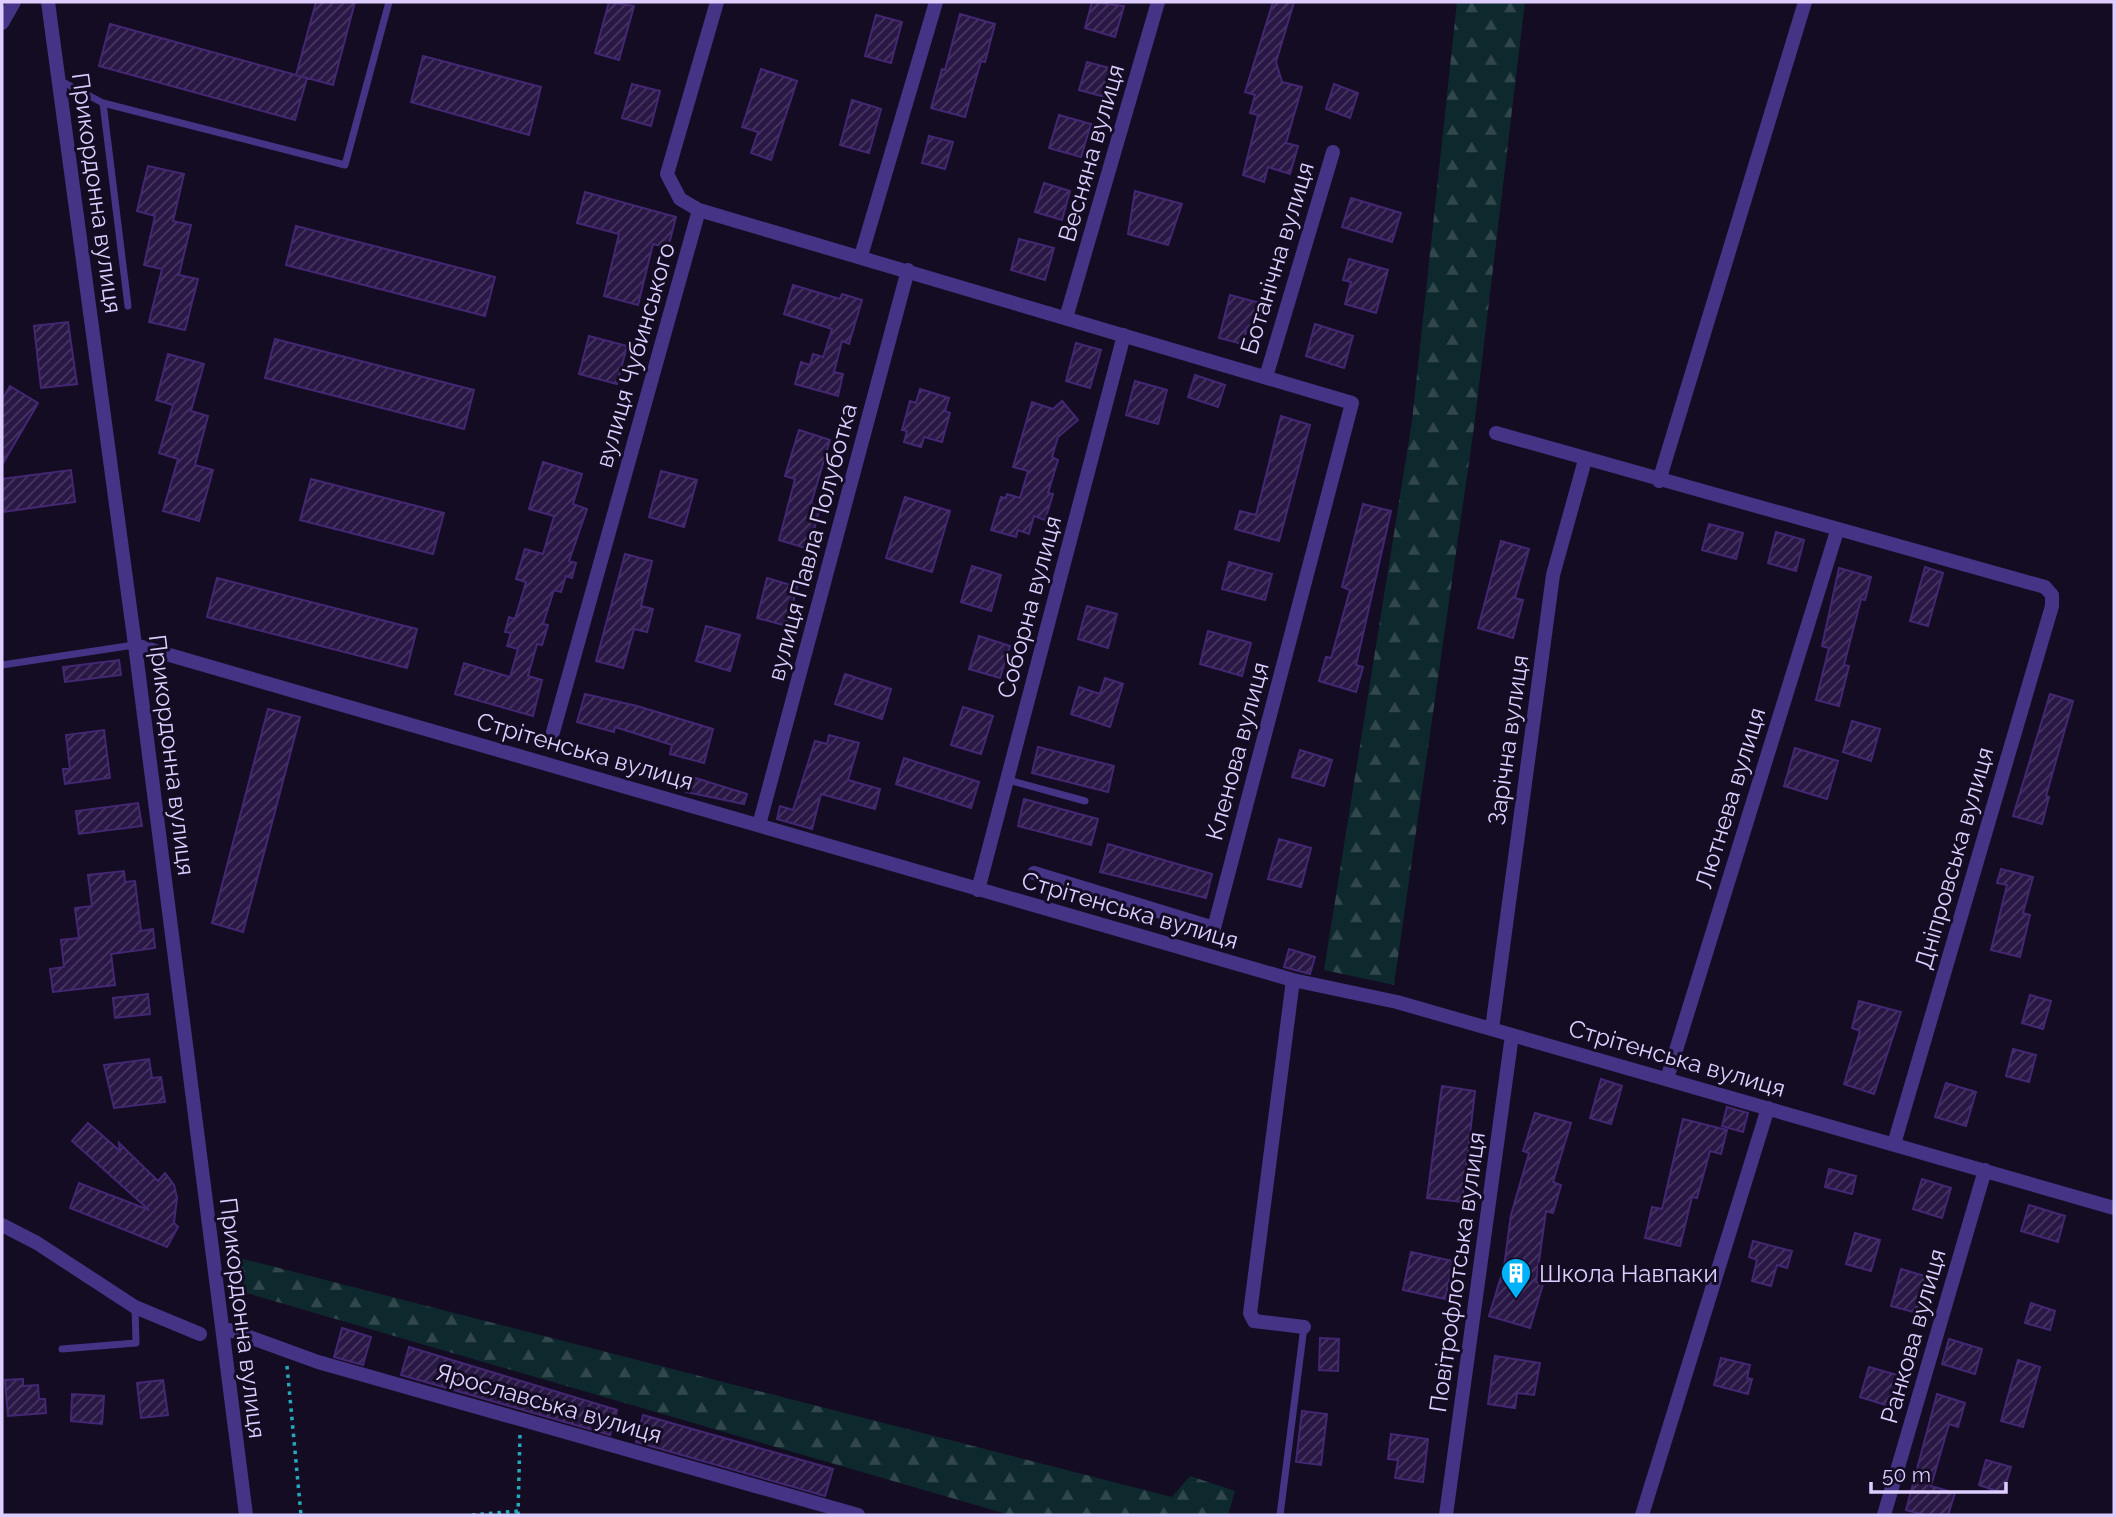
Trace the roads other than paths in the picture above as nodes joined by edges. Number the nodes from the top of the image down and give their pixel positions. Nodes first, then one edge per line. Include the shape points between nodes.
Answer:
1 (14, 2) edge
2 (48, 2) edge
3 (389, 2) edge
4 (717, 2) edge
5 (936, 2) edge
6 (1158, 2) edge
7 (1805, 2) edge
8 (2, 23) edge
9 (59, 80) junction
10 (103, 103) junction
11 (1332, 152) dead end
12 (699, 210) junction
13 (861, 256) junction
14 (908, 270) junction
15 (128, 306) dead end
16 (1066, 318) junction
17 (1124, 335) junction
18 (1266, 377) junction
19 (1496, 433) dead end
20 (1586, 460) junction
21 (1659, 481) junction
22 (1837, 531) junction
23 (135, 645) junction
24 (2, 665) edge
25 (553, 732) dead end
26 (1008, 780) junction
27 (1085, 801) dead end
28 (759, 825) junction
29 (1034, 873) dead end
30 (978, 890) junction
31 (1293, 980) junction
32 (1492, 1029) junction
33 (1512, 1035) junction
34 (1667, 1079) junction
35 (1768, 1108) junction
36 (1894, 1144) junction
37 (1985, 1170) junction
38 (2114, 1208) edge
39 (2, 1225) edge
40 (135, 1307) junction
41 (1304, 1327) joint
42 (230, 1330) dead end
43 (200, 1334) dead end
44 (62, 1349) dead end
45 (246, 1515) edge
46 (858, 1515) edge
47 (1280, 1515) edge
48 (1446, 1515) edge
49 (1642, 1515) edge
50 (1884, 1515) edge

1 - 8 street
2 - 9 street, Прикордонна вулиця
3 - 10 lane via 345,164
4 - 12 street via 667,174 680,200
5 - 13 street
6 - 16 street, Весняна вулиця
7 - 21 street
9 - 10 lane
9 - 23 street, Прикордонна вулиця
10 - 15 lane
11 - 18 street, Ботанічна вулиця
12 - 13 street
12 - 25 street, вулиця Чубинського
13 - 14 street
14 - 16 street
14 - 28 street, вулиця Павла Полуботка
16 - 17 street
17 - 18 street
17 - 26 street, Соборна вулиця
18 - 29 street, Кленова вулиця via 1352,403 1214,928
19 - 20 street
20 - 21 street
20 - 32 street, Зарічна вулиця via 1552,575
21 - 22 street
22 - 34 street, Лютнева вулиця
22 - 36 street, Дніпровська вулиця via 2045,587 2052,595
23 - 24 lane
23 - 28 street, Стрітенська вулиця
23 - 45 street, Прикордонна вулиця
26 - 27 lane
26 - 30 street, Соборна вулиця
28 - 30 street, Стрітенська вулиця
30 - 31 street, Стрітенська вулиця
31 - 32 street, Стрітенська вулиця via 1397,1002
31 - 41 street via 1250,1313 1254,1321
32 - 33 street, Стрітенська вулиця
33 - 34 street, Стрітенська вулиця
33 - 48 street, Повітрофлотська вулиця
34 - 35 street, Стрітенська вулиця
35 - 36 street, Стрітенська вулиця
35 - 49 street
36 - 37 street, Стрітенська вулиця
37 - 38 street, Стрітенська вулиця
37 - 50 street, Ранкова вулиця
39 - 40 street
40 - 43 street
40 - 44 lane via 136,1343
41 - 47 lane
42 - 46 street, Ярославська вулиця via 318,1362

